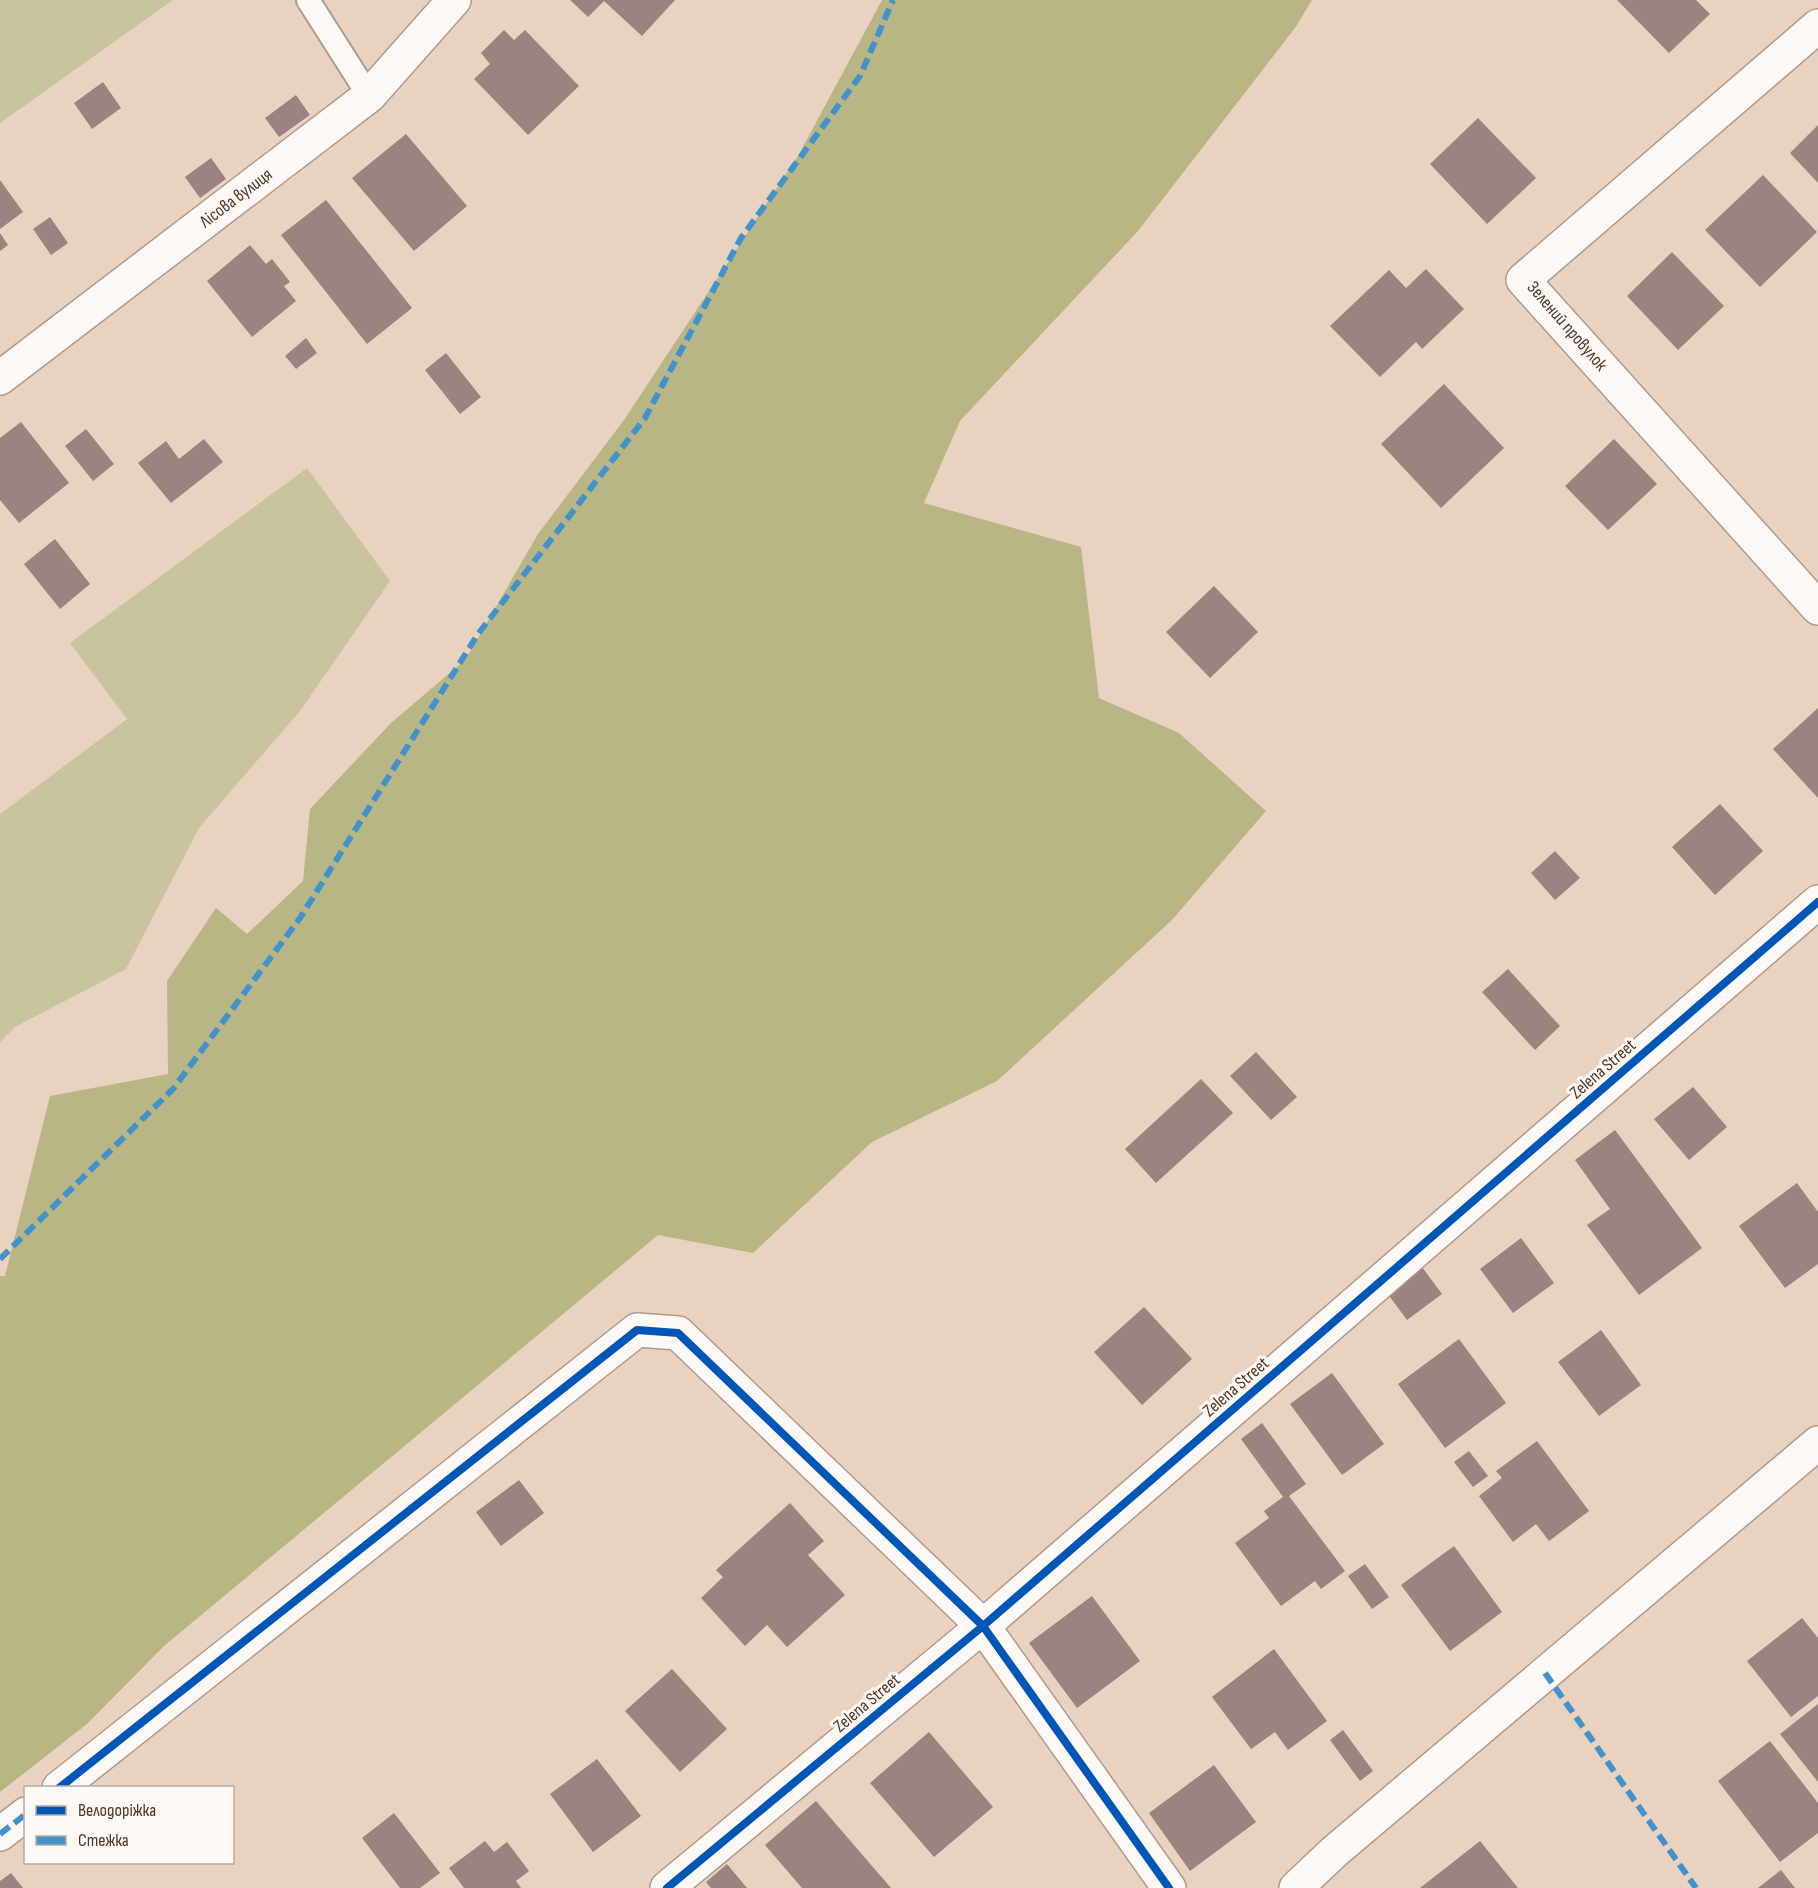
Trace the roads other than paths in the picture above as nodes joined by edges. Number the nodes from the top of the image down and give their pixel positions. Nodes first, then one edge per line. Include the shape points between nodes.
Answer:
1 (308, 0) edge
2 (454, 0) edge
3 (1818, 26) edge
4 (369, 96) junction
5 (0, 378) edge
6 (1818, 608) edge
7 (1818, 902) edge
8 (1818, 1443) edge
9 (983, 1626) junction
10 (62, 1786) edge
11 (24, 1816) edge
12 (0, 1834) edge
13 (668, 1888) edge
14 (1169, 1888) edge
15 (1296, 1888) edge

1 - 4 lane
2 - 4 street, Лісова вулиця
3 - 6 street, Зелений провулок via 1523,280
4 - 5 street, Лісова вулиця
7 - 9 street, Zelena Street
8 - 15 street
9 - 10 street via 678,1333 637,1330
9 - 13 street, Zelena Street
9 - 14 street
11 - 12 street

